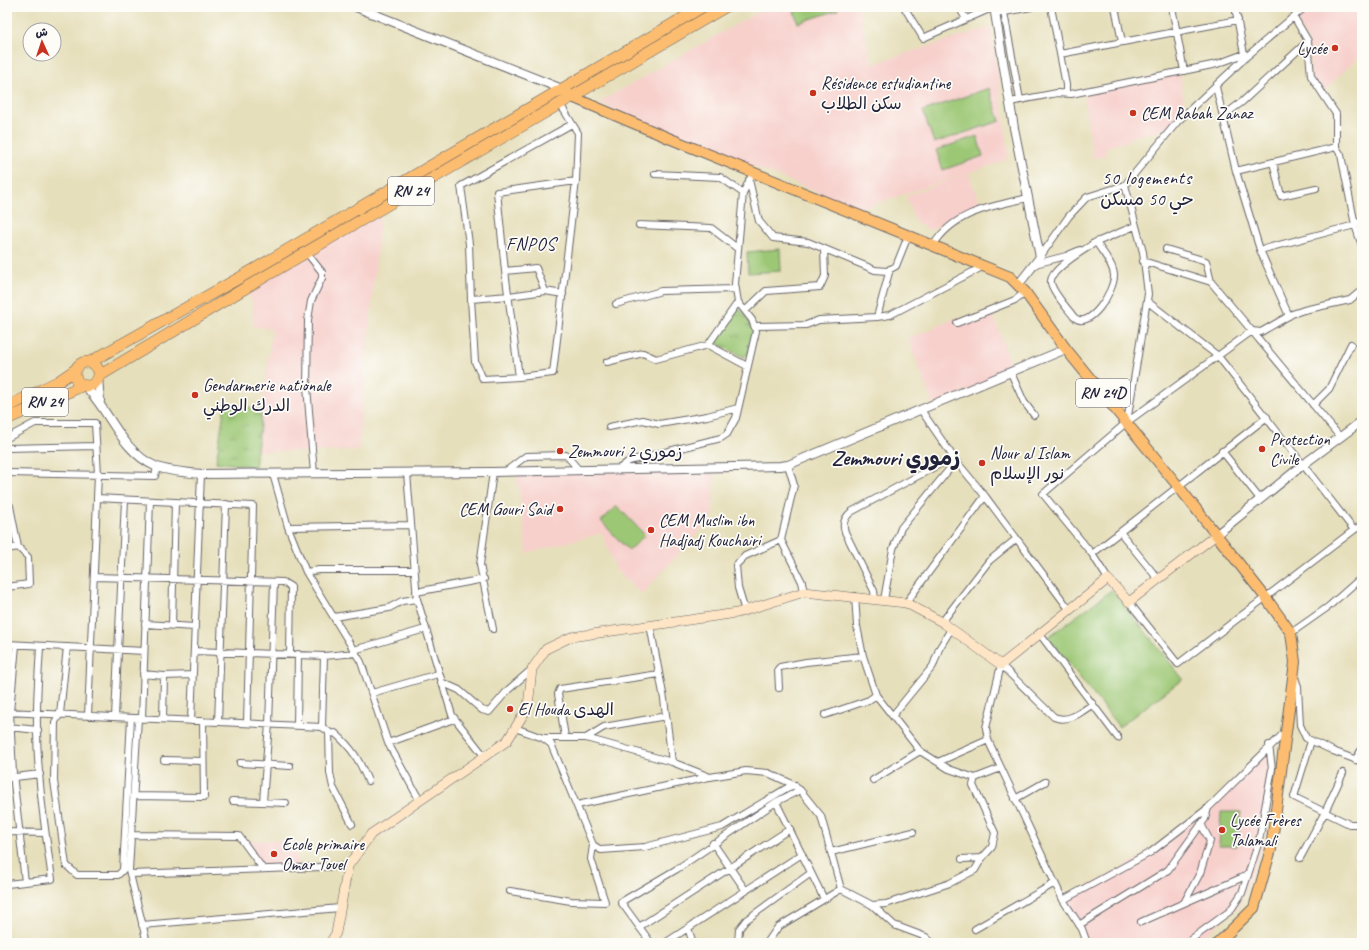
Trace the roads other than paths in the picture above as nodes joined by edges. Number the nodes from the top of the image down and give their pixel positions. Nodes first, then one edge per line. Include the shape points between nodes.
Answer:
1 (356, 7) edge
2 (702, 7) edge
3 (725, 7) edge
4 (904, 7) edge
5 (937, 7) edge
6 (941, 7) edge
7 (959, 7) edge
8 (1031, 7) edge
9 (1051, 7) edge
10 (1115, 7) edge
11 (1172, 7) edge
12 (1235, 7) edge
13 (1305, 7) edge
14 (994, 10) edge
15 (1004, 10) edge
16 (1294, 16) junction
17 (966, 19) junction
18 (1238, 20) junction
19 (1177, 31) junction
20 (1122, 42) junction
21 (1308, 42) junction
22 (1060, 54) junction
23 (1245, 56) junction
24 (1184, 71) junction
25 (1216, 87) junction
26 (562, 89) junction
27 (1066, 93) junction
28 (572, 97) junction
29 (1020, 100) junction
30 (1010, 102) junction
31 (560, 104) junction
32 (1223, 116) junction
33 (572, 124) junction
34 (1336, 147) junction
35 (1273, 162) junction
36 (1236, 171) junction
37 (655, 174) dead end
38 (751, 176) junction
39 (576, 181) junction
40 (1125, 185) junction
41 (1316, 188) dead end
42 (743, 193) junction
43 (1028, 198) junction
44 (1362, 220) edge
45 (639, 225) dead end
46 (1135, 226) junction
47 (1355, 226) junction
48 (908, 236) junction
49 (1096, 242) junction
50 (933, 246) junction
51 (1362, 246) edge
52 (737, 248) junction
53 (824, 249) junction
54 (1166, 249) dead end
55 (1260, 250) junction
56 (306, 252) junction
57 (1038, 260) junction
58 (1143, 261) junction
59 (984, 266) junction
60 (890, 269) junction
61 (505, 271) junction
62 (1211, 282) junction
63 (736, 289) junction
64 (1021, 289) junction
65 (1362, 290) edge
66 (545, 291) junction
67 (562, 294) junction
68 (509, 296) junction
69 (471, 299) junction
70 (738, 302) junction
71 (1148, 302) junction
72 (616, 304) dead end
73 (744, 311) junction
74 (1289, 316) junction
75 (877, 317) junction
76 (957, 323) dead end
77 (755, 326) junction
78 (1252, 331) junction
79 (1351, 344) dead end
80 (708, 345) junction
81 (1066, 349) junction
82 (1218, 356) junction
83 (90, 362) junction
84 (607, 362) dead end
85 (747, 366) junction
86 (75, 370) junction
87 (1011, 373) junction
88 (99, 377) junction
89 (519, 378) junction
90 (84, 386) junction
91 (100, 403) junction
92 (1313, 405) junction
93 (7, 407) edge
94 (738, 408) junction
95 (921, 410) junction
96 (1034, 415) dead end
97 (1267, 416) junction
98 (7, 419) edge
99 (1362, 421) edge
100 (1126, 422) junction
101 (609, 427) dead end
102 (1340, 437) junction
103 (7, 438) edge
104 (96, 446) junction
105 (7, 448) edge
106 (1222, 451) junction
107 (954, 459) junction
108 (1304, 464) junction
109 (788, 465) junction
110 (157, 467) junction
111 (620, 468) junction
112 (579, 470) junction
113 (493, 472) junction
114 (505, 472) junction
115 (7, 473) edge
116 (407, 473) junction
117 (98, 474) junction
118 (201, 474) junction
119 (273, 474) junction
120 (314, 474) junction
121 (1178, 486) junction
122 (985, 496) junction
123 (98, 498) junction
124 (1260, 499) junction
125 (125, 500) junction
126 (150, 501) junction
127 (175, 502) junction
128 (200, 503) junction
129 (226, 504) junction
130 (7, 506) edge
131 (411, 524) junction
132 (1362, 525) edge
133 (288, 527) junction
134 (1354, 530) junction
135 (1120, 532) junction
136 (1216, 534) junction
137 (1016, 539) junction
138 (781, 540) junction
139 (18, 547) junction
140 (7, 548) edge
141 (1092, 554) junction
142 (414, 570) junction
143 (306, 572) junction
144 (94, 577) junction
145 (1362, 577) edge
146 (121, 578) junction
147 (146, 578) junction
148 (173, 579) junction
149 (484, 579) junction
150 (1108, 579) junction
151 (1158, 579) junction
152 (197, 580) junction
153 (223, 580) junction
154 (250, 581) junction
155 (274, 582) junction
156 (7, 587) edge
157 (416, 592) junction
158 (804, 592) junction
159 (855, 596) junction
160 (875, 598) junction
161 (1266, 598) junction
162 (417, 599) junction
163 (884, 600) junction
164 (1129, 602) junction
165 (906, 603) junction
166 (1069, 609) junction
167 (745, 611) junction
168 (334, 618) junction
169 (942, 622) junction
170 (145, 624) junction
171 (650, 625) junction
172 (172, 626) junction
173 (195, 627) junction
174 (425, 629) junction
175 (493, 629) dead end
176 (952, 629) junction
177 (1039, 633) junction
178 (1291, 633) junction
179 (7, 644) edge
180 (16, 645) junction
181 (40, 646) junction
182 (67, 647) junction
183 (91, 648) junction
184 (118, 650) junction
185 (144, 651) junction
186 (194, 651) junction
187 (355, 651) junction
188 (221, 652) junction
189 (248, 652) junction
190 (272, 653) junction
191 (290, 654) junction
192 (298, 654) junction
193 (324, 656) junction
194 (863, 656) junction
195 (1001, 665) junction
196 (532, 669) junction
197 (143, 674) junction
198 (438, 674) junction
199 (659, 674) junction
200 (1293, 674) junction
201 (193, 675) junction
202 (164, 676) junction
203 (441, 682) junction
204 (779, 688) dead end
205 (372, 693) junction
206 (876, 695) junction
207 (1093, 704) junction
208 (8, 712) edge
209 (37, 714) junction
210 (60, 714) junction
211 (825, 715) dead end
212 (893, 715) junction
213 (88, 716) junction
214 (666, 716) junction
215 (115, 717) junction
216 (131, 718) junction
217 (140, 718) junction
218 (163, 719) junction
219 (454, 719) junction
220 (191, 721) junction
221 (203, 721) junction
222 (218, 722) junction
223 (247, 722) junction
224 (269, 724) junction
225 (297, 726) junction
226 (322, 726) junction
227 (9, 727) edge
228 (515, 728) junction
229 (38, 730) junction
230 (1286, 731) junction
231 (329, 734) junction
232 (543, 738) junction
233 (565, 738) junction
234 (586, 738) junction
235 (1118, 738) dead end
236 (988, 740) junction
237 (1311, 741) junction
238 (388, 743) junction
239 (1269, 745) junction
240 (1362, 749) edge
241 (920, 751) junction
242 (485, 757) junction
243 (164, 760) dead end
244 (1355, 760) junction
245 (203, 761) junction
246 (672, 762) junction
247 (938, 762) junction
248 (1362, 762) edge
249 (240, 763) dead end
250 (265, 765) junction
251 (290, 766) dead end
252 (1001, 768) junction
253 (1343, 773) dead end
254 (40, 774) junction
255 (710, 777) junction
256 (10, 778) edge
257 (975, 778) junction
258 (873, 780) dead end
259 (368, 781) dead end
260 (1045, 782) dead end
261 (788, 785) junction
262 (800, 790) junction
263 (133, 796) junction
264 (1015, 799) junction
265 (233, 801) dead end
266 (420, 801) junction
267 (263, 802) junction
268 (776, 802) junction
269 (286, 803) dead end
270 (576, 805) junction
271 (1208, 808) junction
272 (1325, 812) junction
273 (352, 824) dead end
274 (1201, 824) junction
275 (1362, 824) edge
276 (790, 829) junction
277 (7, 832) edge
278 (913, 832) dead end
279 (19, 833) junction
280 (45, 833) junction
281 (132, 835) junction
282 (713, 844) junction
283 (593, 845) junction
284 (831, 852) junction
285 (802, 854) junction
286 (982, 858) junction
287 (1300, 858) dead end
288 (962, 859) dead end
289 (348, 866) junction
290 (729, 868) junction
291 (263, 869) junction
292 (811, 873) junction
293 (131, 874) junction
294 (1248, 875) junction
295 (25, 882) junction
296 (1055, 882) junction
297 (7, 884) edge
298 (841, 889) junction
299 (510, 891) dead end
300 (746, 891) junction
301 (824, 899) junction
302 (1063, 900) junction
303 (1184, 903) junction
304 (872, 905) junction
305 (340, 908) junction
306 (1141, 922) dead end
307 (142, 925) junction
308 (1079, 925) junction
309 (639, 927) junction
310 (688, 928) junction
311 (975, 929) dead end
312 (147, 943) edge
313 (330, 943) edge
314 (651, 943) edge
315 (665, 943) edge
316 (693, 943) edge
317 (738, 943) edge
318 (767, 943) edge
319 (932, 943) edge
320 (1087, 943) edge
321 (1186, 943) edge
322 (1218, 943) edge

1 - 26 street
2 - 26 highway, RN 24
3 - 28 highway, RN 24
4 - 17 street via 923,38
5 - 6 street
7 - 17 street
8 - 15 street
9 - 22 street
10 - 20 street
11 - 19 street
12 - 18 street
13 - 16 street
14 - 15 street
14 - 17 street
14 - 30 street
15 - 29 street
16 - 21 street
16 - 23 street
18 - 19 street
18 - 23 street
19 - 20 street
19 - 24 street
20 - 22 street
21 - 32 street
21 - 34 street via 1311,76 1336,114
22 - 27 street
23 - 24 street
23 - 25 street
24 - 27 street
25 - 32 street
25 - 40 street via 1178,121
26 - 28 main road, RN 24D
26 - 83 highway, RN 24 via 241,277
27 - 29 street
28 - 31 highway, RN 24
28 - 38 main road, RN 24D
29 - 30 street
30 - 43 street
31 - 33 street
31 - 56 highway, RN 24
32 - 36 street
33 - 39 street via 578,133
33 - 69 street via 461,186 469,244
34 - 35 street
34 - 47 street via 1341,155
35 - 36 street
35 - 41 street via 1281,196
36 - 55 street
37 - 42 street via 720,177
38 - 42 street
38 - 48 main road, RN 24D
38 - 53 street via 759,221 773,238 808,242
39 - 61 street via 496,192
39 - 67 street
40 - 46 street
40 - 57 street via 1088,197 1069,216
42 - 52 street
43 - 50 street via 970,214 955,222 939,236
43 - 57 street
44 - 47 street
45 - 52 street via 711,228
46 - 49 street
46 - 58 street via 1143,252
47 - 51 street
47 - 55 street
48 - 50 main road, RN 24D
48 - 60 street via 896,266
49 - 49 street via 1056,270 1051,277 1050,283 1053,288 1078,320 1084,320 1101,306 1112,288 1112,269
49 - 57 street via 1066,256
50 - 59 main road, RN 24D
52 - 63 street
53 - 60 street via 875,270
53 - 73 street via 825,276 820,287 766,291
54 - 62 street via 1206,261
55 - 74 street
56 - 88 highway, RN 24
56 - 120 street via 322,272 322,278 311,301 308,320 307,386
57 - 64 street
58 - 62 street
58 - 71 street
59 - 64 main road, RN 24D via 1010,277
59 - 75 street via 890,315
60 - 75 street
61 - 66 street via 536,268
61 - 68 street
62 - 78 street
63 - 70 street
63 - 72 street via 662,291
64 - 76 street via 1015,300
64 - 81 main road, RN 24D
65 - 74 street via 1350,300
66 - 67 street
66 - 68 street
67 - 89 street via 553,373
68 - 69 street
68 - 89 street
69 - 89 street via 475,362 483,379
70 - 73 street
70 - 80 street
71 - 82 street
71 - 100 street
73 - 77 street
74 - 78 street via 1261,332
75 - 77 street via 819,320 806,325
77 - 85 street via 755,340
78 - 82 street
78 - 92 street
79 - 92 street via 1329,389
80 - 84 street via 656,360 642,353
80 - 85 street
81 - 87 street
81 - 100 main road, RN 24D
82 - 97 street
82 - 100 street
83 - 86 highway via 81,363
83 - 88 highway via 97,367
85 - 94 street
86 - 90 highway via 76,380
86 - 93 highway, RN 24 via 59,381
87 - 95 street
87 - 96 street via 1024,402
88 - 90 highway via 93,384
88 - 91 street
90 - 91 street
90 - 98 highway, RN 24
91 - 110 street via 124,440 145,460
92 - 102 street
94 - 101 street via 659,424 643,420
94 - 111 street via 727,434 721,438 629,461
95 - 107 street
95 - 109 street
97 - 106 street
97 - 108 street
99 - 102 street
100 - 121 main road, RN 24D
100 - 141 street via 1043,494
102 - 108 street
103 - 104 street via 35,423 95,422
104 - 105 street
104 - 117 street
106 - 121 street
106 - 124 street
107 - 122 street
107 - 160 street via 851,512 845,519 845,532
107 - 163 street via 901,528 893,548
108 - 124 street
108 - 134 street
109 - 111 street
109 - 138 street via 794,485
110 - 117 street via 155,476
110 - 118 street
111 - 112 street
112 - 114 street
112 - 114 street via 566,455 526,456
113 - 114 street
113 - 116 street
113 - 149 street via 480,565
115 - 117 street
116 - 120 street
116 - 131 street
117 - 123 street
118 - 119 street
118 - 128 street
119 - 120 street
119 - 133 street
121 - 135 street
121 - 136 main road, RN 24D
122 - 137 street
122 - 165 street
123 - 125 street
123 - 144 street
124 - 136 street
125 - 126 street
125 - 146 street
126 - 127 street
126 - 147 street
127 - 128 street
127 - 148 street
128 - 129 street
128 - 152 street
129 - 153 street
129 - 154 street via 253,506
130 - 139 street via 10,506
131 - 133 street
131 - 142 street
132 - 134 street
133 - 143 street
134 - 161 street
135 - 141 street
135 - 151 street
136 - 151 main road
136 - 161 main road, RN 24D
137 - 166 street
137 - 169 street via 989,561
138 - 158 street via 802,582
138 - 167 street via 745,556 736,565 738,588
139 - 140 street
139 - 156 street via 28,557 29,584
141 - 150 street
142 - 143 street
142 - 157 street
143 - 168 street
144 - 146 street
144 - 183 street
145 - 178 street via 1328,607
146 - 147 street
146 - 184 street
147 - 148 street
147 - 170 street
148 - 152 street
148 - 172 street
149 - 157 street
149 - 175 street
150 - 164 main road
150 - 166 main road
151 - 164 main road
152 - 153 street
152 - 173 street
153 - 154 street
153 - 188 street
154 - 155 street
154 - 189 street
155 - 190 street
155 - 191 street via 283,582 291,587
157 - 162 street
158 - 159 main road
158 - 167 main road
159 - 160 main road
159 - 194 street
160 - 163 main road
161 - 164 street via 1178,664
161 - 178 main road, RN 24D
162 - 168 street via 402,601 389,608
162 - 174 street
163 - 165 main road
165 - 169 main road
166 - 177 main road
167 - 171 main road
168 - 187 street
169 - 176 main road
170 - 172 street
170 - 185 street
171 - 196 main road via 571,637 546,648
171 - 199 street
172 - 173 street
173 - 186 street
174 - 187 street
174 - 198 street
176 - 195 main road
176 - 212 street via 939,649 933,666
177 - 195 main road
177 - 207 street
178 - 200 main road, RN 24D via 1295,649
179 - 180 street
180 - 181 street
180 - 208 street
181 - 182 street
181 - 209 street
182 - 183 street
182 - 210 street
183 - 184 street
183 - 213 street
184 - 185 street
184 - 215 street
185 - 197 street
186 - 188 street
186 - 201 street
187 - 193 street
187 - 205 street
188 - 189 street
188 - 222 street
189 - 190 street
189 - 223 street
190 - 191 street
190 - 224 street
191 - 192 street
192 - 193 street
192 - 225 street
193 - 226 street
194 - 204 street via 780,667
194 - 206 street
195 - 207 street via 1054,717 1070,718
195 - 236 street via 986,728
196 - 203 street via 508,690 489,712 482,710 459,690
196 - 228 main road via 528,708
197 - 202 street
197 - 217 street
198 - 203 street
198 - 205 street
199 - 214 street
199 - 233 street via 560,689 558,694
200 - 230 main road, RN 24D
200 - 237 street via 1298,687 1300,725 1306,738
201 - 202 street
201 - 220 street
202 - 218 street
203 - 219 street
205 - 238 street
206 - 211 street via 869,700
206 - 212 street
207 - 235 street
208 - 209 street
208 - 227 street
209 - 210 street
209 - 229 street
210 - 213 street
210 - 216 street via 55,722 54,781 66,865 77,875 118,875 123,870
212 - 241 street
213 - 215 street
214 - 234 street via 604,727
214 - 246 street
215 - 216 street
216 - 217 street
217 - 218 street
217 - 263 street
218 - 220 street
219 - 238 street
219 - 242 street
220 - 221 street
221 - 222 street
221 - 245 street
222 - 223 street
223 - 224 street
224 - 225 street
224 - 250 street
225 - 226 street
226 - 231 street
227 - 229 street
227 - 256 street
228 - 232 street
228 - 242 main road via 507,741
229 - 254 street
230 - 239 street
230 - 322 main road, RN 24D via 1271,849 1254,908
231 - 259 street via 335,733 351,747
231 - 273 street via 333,788
232 - 233 street
232 - 270 street via 551,744
233 - 234 street
234 - 246 street
236 - 247 street
236 - 252 street
237 - 244 street
237 - 272 street via 1294,797
238 - 266 street
239 - 271 street
239 - 294 street via 1272,770 1259,841
240 - 244 street
241 - 247 street
241 - 258 street
242 - 266 main road
243 - 245 street
244 - 248 street
245 - 263 street via 204,796
246 - 255 street
247 - 257 street via 949,769
249 - 250 street
250 - 251 street
250 - 267 street
252 - 257 street
252 - 264 street
253 - 272 street
254 - 256 street
254 - 280 street
255 - 261 street via 746,771 768,773
255 - 270 street
256 - 279 street
257 - 286 street via 973,785 995,833 992,847
260 - 264 street
261 - 262 street via 795,785
261 - 283 street via 722,828 645,846 601,850
262 - 268 street
262 - 284 street via 821,816
263 - 281 street
264 - 296 street
265 - 267 street
266 - 289 main road via 371,834
267 - 269 street
268 - 276 street
268 - 282 street
270 - 283 street
271 - 274 street
271 - 302 street via 1151,852
272 - 275 street via 1349,824
272 - 287 street
274 - 303 street via 1210,840 1200,873
274 - 308 street via 1168,870
276 - 285 street
276 - 290 street
277 - 279 street
278 - 284 street
279 - 280 street
279 - 295 street
280 - 295 street via 52,879
281 - 291 street via 240,836
281 - 293 street
282 - 290 street
282 - 309 street via 621,902
283 - 299 street via 591,858 605,902 571,901
284 - 298 street
285 - 292 street
285 - 300 street
286 - 288 street
286 - 304 street via 975,870 950,883 886,904
289 - 291 street
289 - 305 main road
290 - 300 street
290 - 309 street
291 - 293 street
292 - 301 street
292 - 317 street via 746,920 739,929
293 - 307 street
294 - 303 street
294 - 321 street via 1242,894 1230,911
295 - 297 street
296 - 302 street
296 - 311 street
298 - 301 street
298 - 304 street
300 - 310 street
301 - 318 street via 778,926
302 - 308 street
303 - 306 street
304 - 319 street via 894,925 926,937
305 - 307 street
305 - 313 main road via 336,933
307 - 312 street
308 - 320 street
309 - 314 street
310 - 315 street
310 - 316 street

